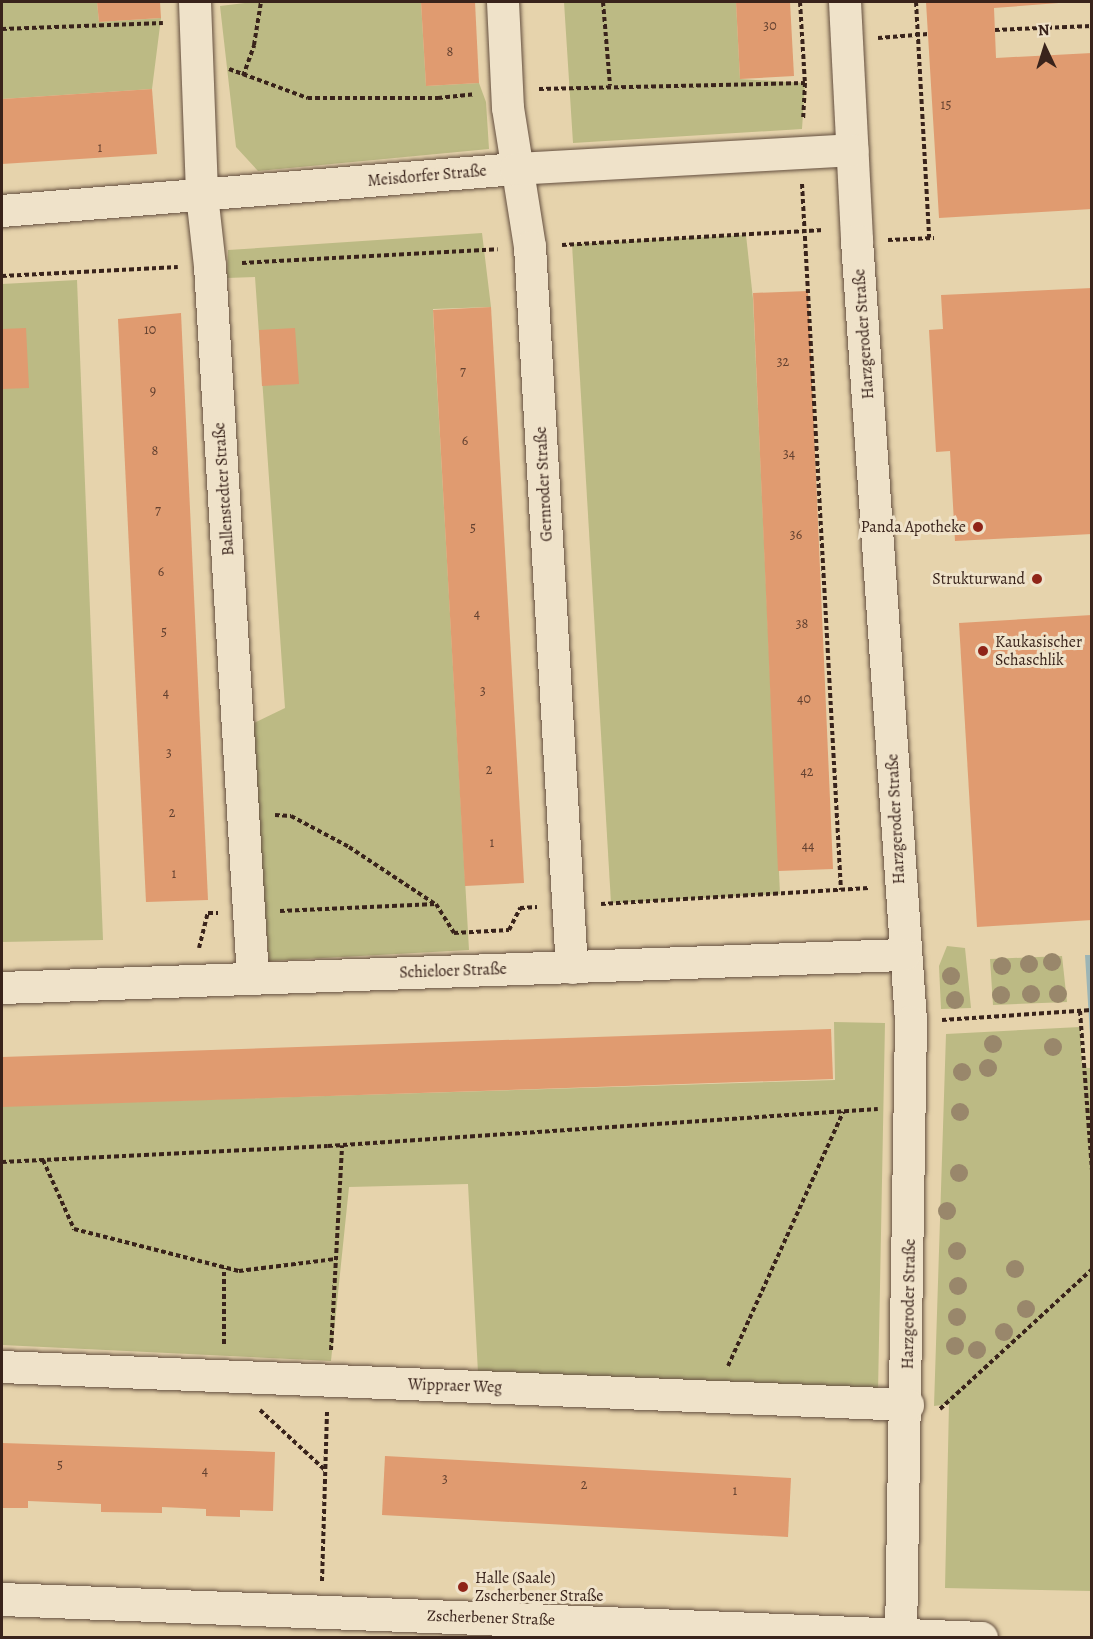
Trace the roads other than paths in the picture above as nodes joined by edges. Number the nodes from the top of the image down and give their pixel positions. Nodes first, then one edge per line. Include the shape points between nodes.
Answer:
1 (502, 2) edge
2 (845, 2) edge
3 (196, 11) edge
4 (852, 150) junction
5 (516, 169) junction
6 (202, 195) junction
7 (2, 211) edge
8 (904, 955) junction
9 (572, 968) junction
10 (253, 977) junction
11 (2, 988) edge
12 (2, 1367) edge
13 (908, 1405) junction
14 (2, 1599) edge
15 (900, 1636) edge
16 (981, 1638) edge

1 - 5 street, Gernroder Straße
2 - 4 street, Harzgeroder Straße
3 - 6 street, Ballenstedter Straße
4 - 5 street, Meisdorfer Straße
4 - 8 street, Harzgeroder Straße
5 - 6 street, Meisdorfer Straße
5 - 9 street, Gernroder Straße via 530,247
6 - 7 street, Meisdorfer Straße
6 - 10 street, Ballenstedter Straße via 210,266
8 - 9 street, Schieloer Straße
8 - 13 street, Harzgeroder Straße via 911,1022 912,1107
9 - 10 street, Schieloer Straße
10 - 11 street, Schieloer Straße
12 - 13 street, Wippraer Weg
13 - 15 street, Harzgeroder Straße
14 - 15 street, Zscherbener Straße
15 - 16 street, Zscherbener Straße

